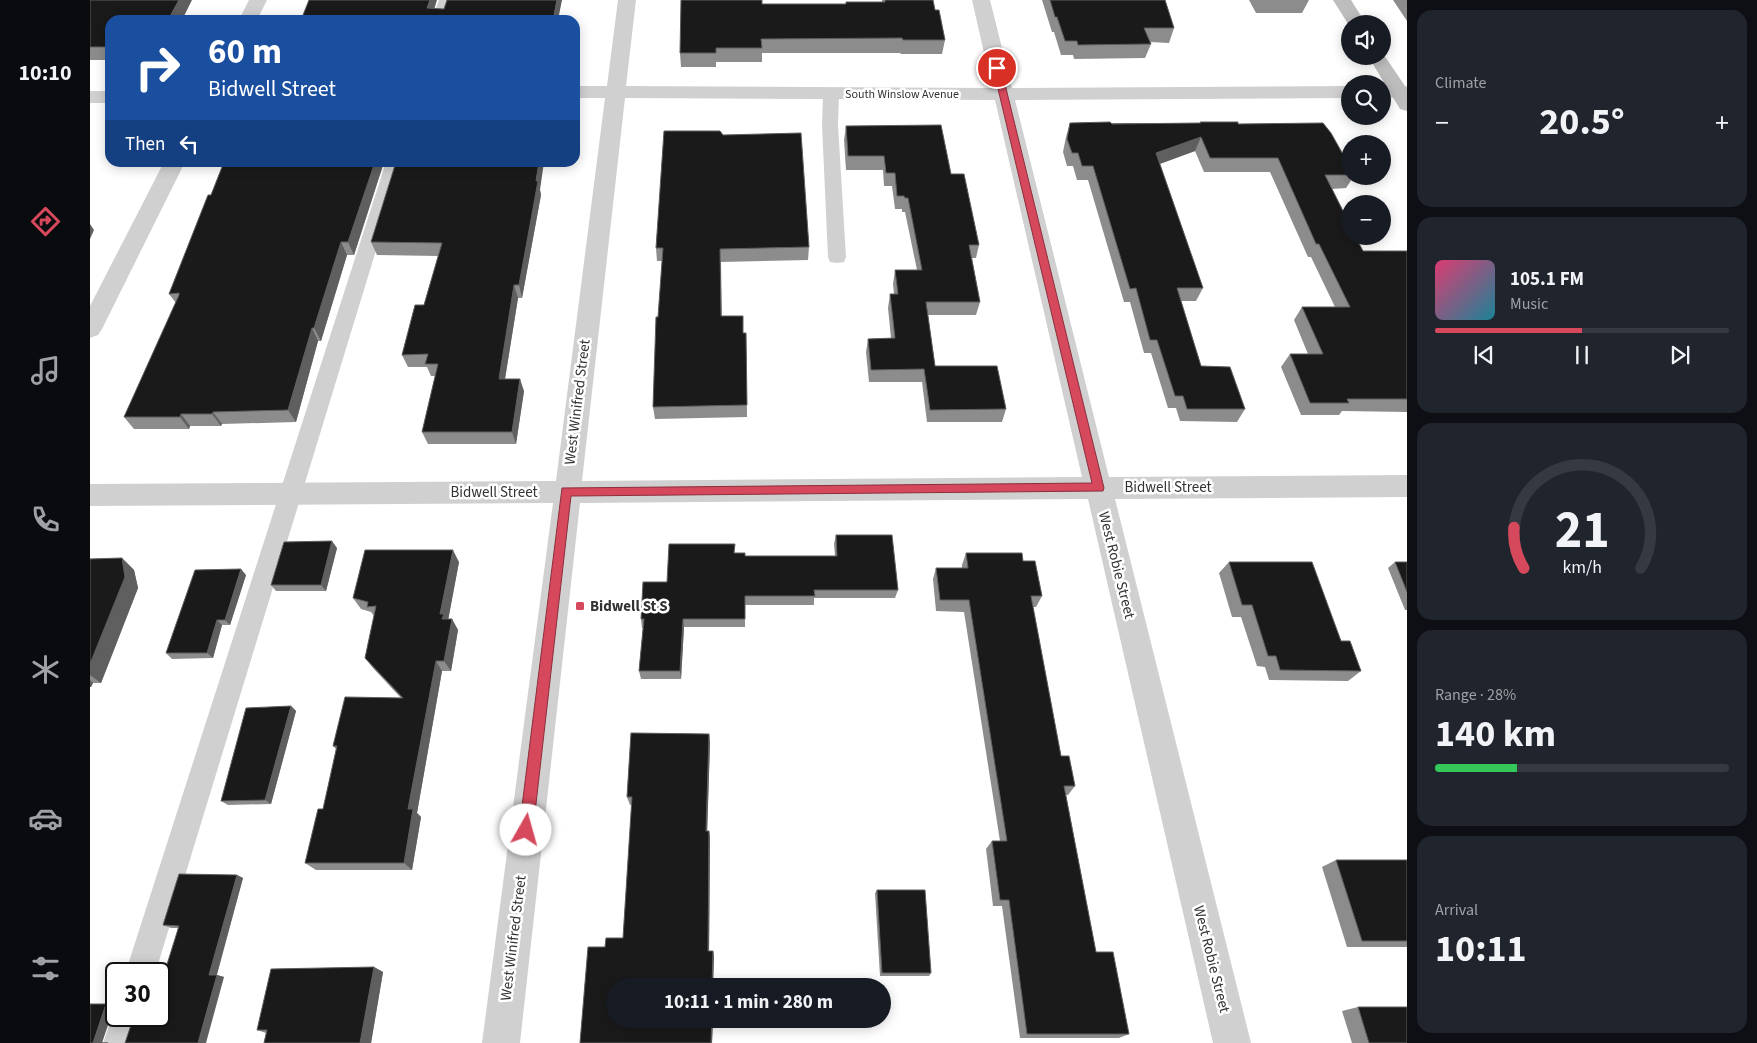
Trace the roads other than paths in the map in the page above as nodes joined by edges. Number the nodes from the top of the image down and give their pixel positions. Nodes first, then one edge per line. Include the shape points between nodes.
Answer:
1 (258, 0) edge
2 (446, 0) edge
3 (627, 0) edge
4 (981, 0) edge
5 (1342, 0) edge
6 (250, 15) edge
7 (442, 15) edge
8 (1351, 15) edge
9 (1382, 65) edge
10 (580, 92) edge
11 (1341, 92) edge
12 (615, 93) junction
13 (831, 94) junction
14 (1003, 94) junction
15 (1399, 95) edge
16 (90, 97) edge
17 (105, 97) edge
18 (172, 167) edge
19 (393, 167) edge
20 (837, 257) dead end
21 (90, 329) edge
22 (1407, 486) edge
23 (1099, 488) junction
24 (566, 492) junction
25 (290, 494) junction
26 (90, 495) edge
27 (144, 962) edge
28 (123, 1027) edge
29 (118, 1043) edge
30 (501, 1043) edge
31 (1232, 1043) edge

1 - 6 street
2 - 7 lane
3 - 12 street, West Winifred Street
4 - 14 street, West Robie Street
5 - 8 street
9 - 15 street
10 - 12 street, South Winslow Avenue
11 - 14 street, South Winslow Avenue
12 - 13 street, South Winslow Avenue
12 - 24 street, West Winifred Street
13 - 14 street, South Winslow Avenue
13 - 20 lane
14 - 23 street, West Robie Street
16 - 17 street
18 - 21 street
19 - 25 lane
22 - 23 street, Bidwell Street
23 - 24 street, Bidwell Street
23 - 31 street, West Robie Street
24 - 25 street, Bidwell Street
24 - 30 street, West Winifred Street
25 - 26 street, Bidwell Street
25 - 27 lane
28 - 29 lane

